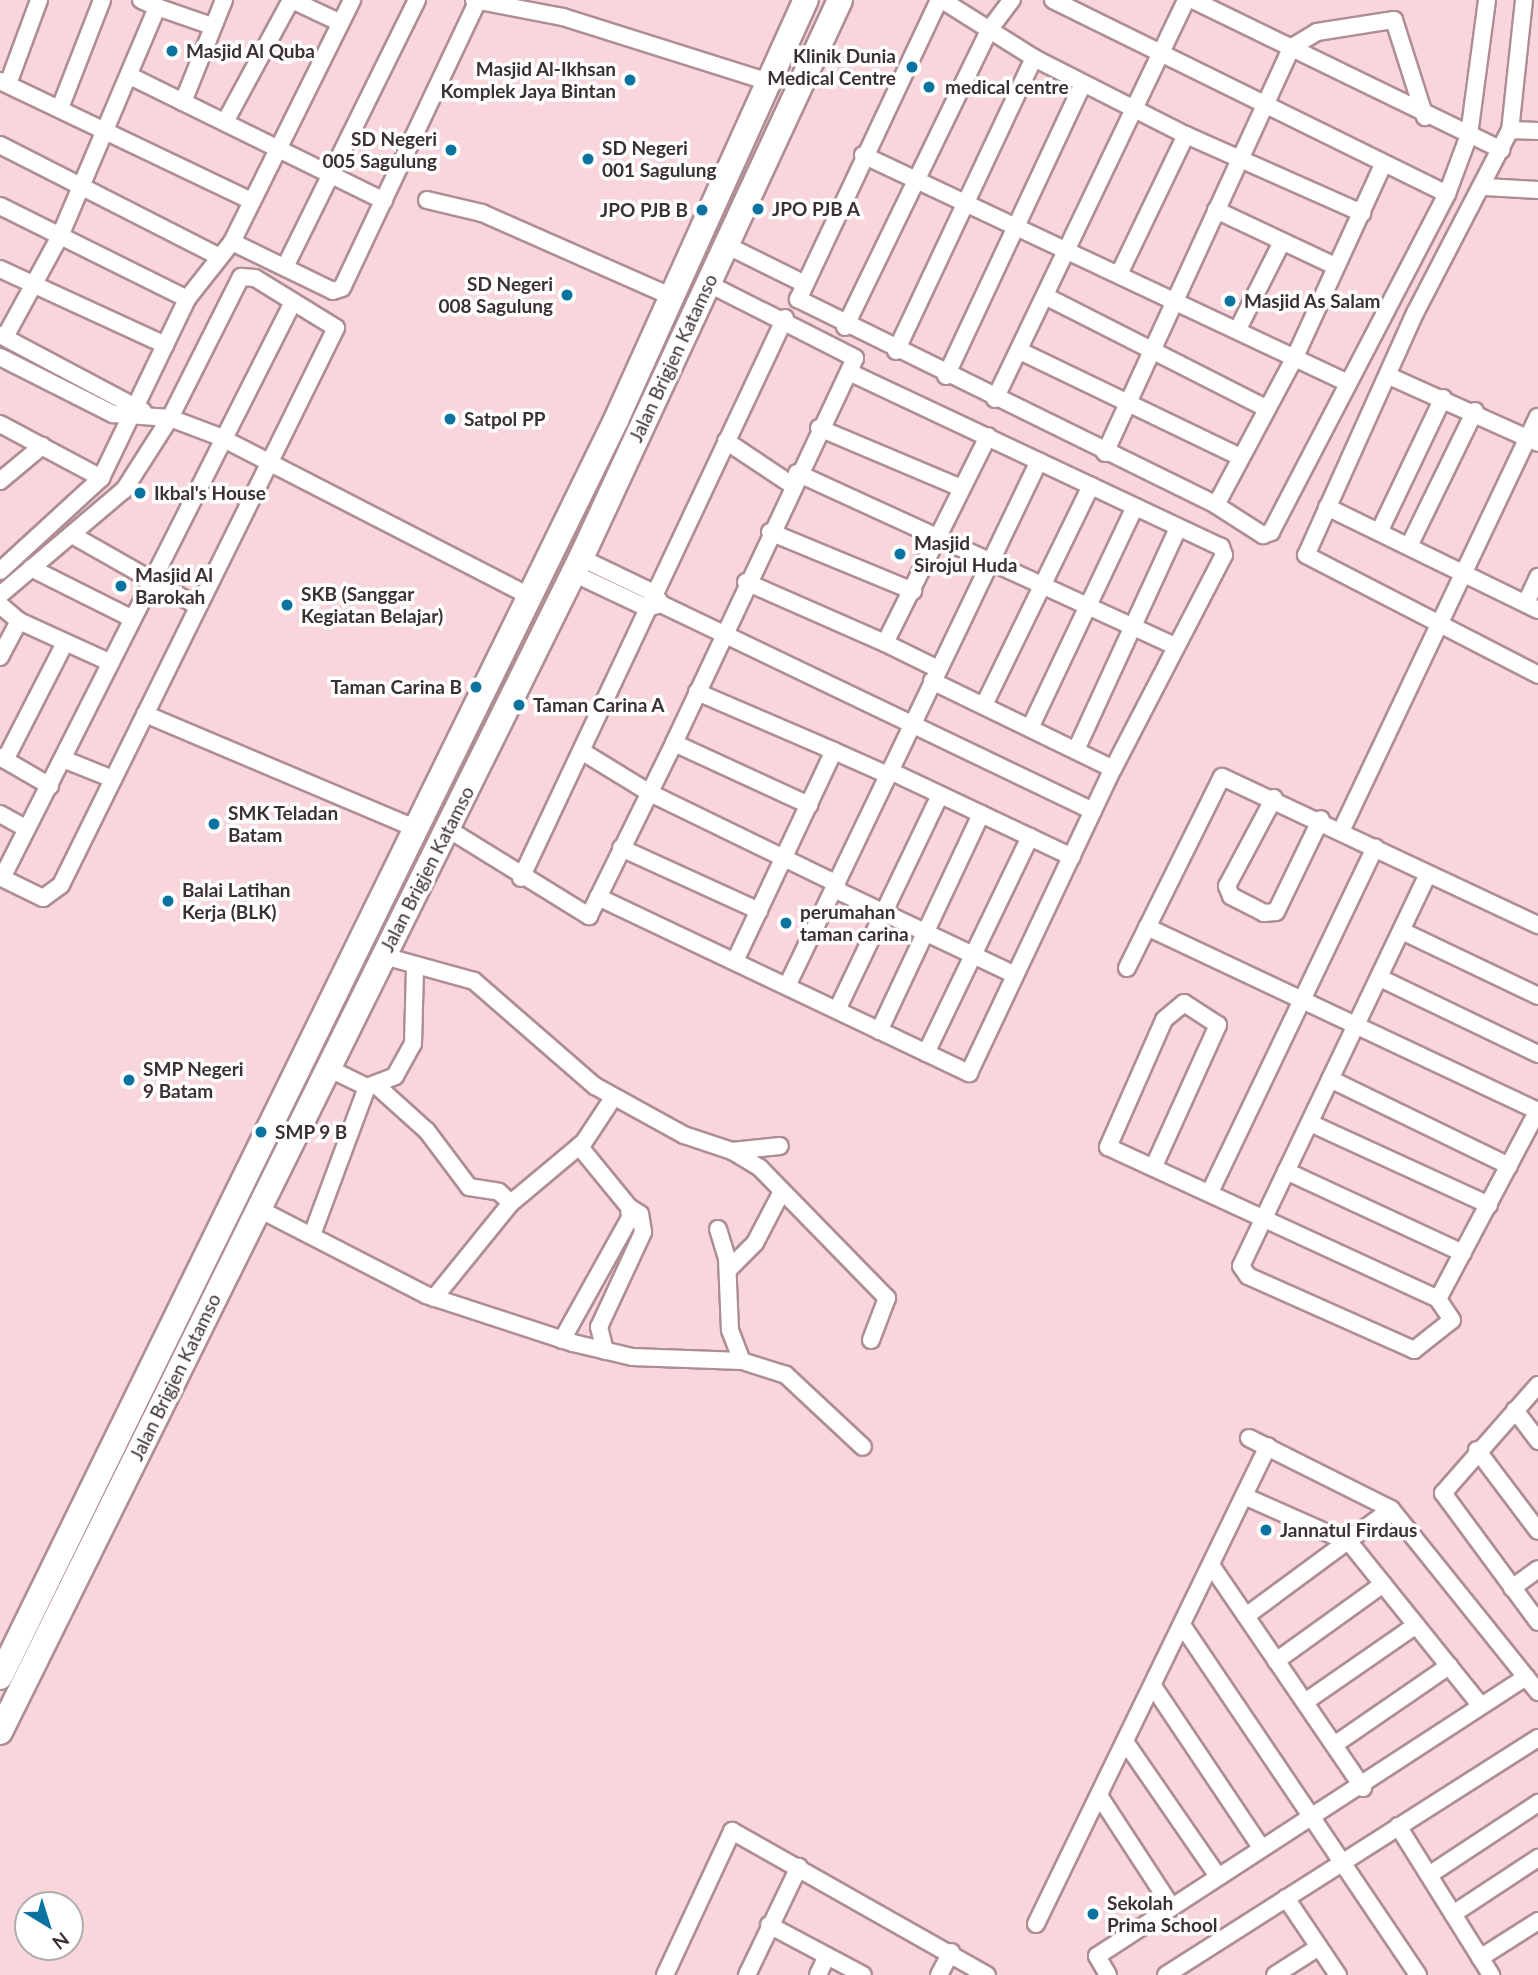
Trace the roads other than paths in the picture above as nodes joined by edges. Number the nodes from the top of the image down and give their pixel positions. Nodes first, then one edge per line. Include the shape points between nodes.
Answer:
1 (39, 0) edge
2 (102, 0) edge
3 (141, 0) edge
4 (224, 0) edge
5 (291, 0) edge
6 (352, 0) edge
7 (418, 0) edge
8 (477, 0) edge
9 (806, 0) edge
10 (840, 0) edge
11 (940, 0) edge
12 (1012, 0) edge
13 (1053, 0) edge
14 (1186, 0) edge
15 (1193, 0) edge
16 (1487, 0) edge
17 (1524, 0) edge
18 (157, 7) junction
19 (1221, 7) edge
20 (341, 23) junction
21 (212, 26) junction
22 (989, 30) junction
23 (1292, 47) junction
24 (1158, 56) junction
25 (1034, 58) junction
26 (130, 76) junction
27 (4, 82) edge
28 (769, 82) junction
29 (1083, 84) junction
30 (183, 102) junction
31 (1266, 106) junction
32 (60, 108) junction
33 (1137, 110) junction
34 (1425, 117) junction
35 (225, 122) junction
36 (1510, 130) junction
37 (1538, 131) edge
38 (107, 133) junction
39 (1186, 135) junction
40 (1469, 135) junction
41 (0, 145) edge
42 (277, 150) junction
43 (1502, 150) junction
44 (863, 155) junction
45 (1244, 157) junction
46 (1383, 165) junction
47 (327, 176) junction
48 (914, 180) junction
49 (82, 183) junction
50 (1485, 187) junction
51 (1538, 190) edge
52 (1447, 194) junction
53 (427, 200) dead end
54 (251, 201) junction
55 (384, 201) junction
56 (965, 205) junction
57 (0, 206) edge
58 (1216, 210) junction
59 (1362, 213) junction
60 (1017, 226) junction
61 (60, 236) junction
62 (232, 242) junction
63 (1281, 244) junction
64 (726, 246) junction
65 (1067, 250) junction
66 (216, 255) junction
67 (286, 265) junction
68 (1335, 266) junction
69 (0, 269) edge
70 (1120, 272) junction
71 (801, 282) junction
72 (709, 284) junction
73 (34, 285) junction
74 (670, 296) junction
75 (1045, 296) junction
76 (1174, 298) junction
77 (187, 299) junction
78 (293, 302) junction
79 (785, 318) junction
80 (845, 327) junction
81 (1238, 329) junction
82 (2, 336) edge
83 (165, 345) junction
84 (1149, 349) junction
85 (896, 351) junction
86 (1021, 352) junction
87 (0, 357) edge
88 (1295, 357) junction
89 (851, 373) junction
90 (946, 376) junction
91 (1389, 376) junction
92 (1348, 383) junction
93 (1443, 398) junction
94 (995, 399) junction
95 (1126, 401) junction
96 (1264, 407) junction
97 (134, 409) junction
98 (1475, 411) junction
99 (1538, 417) edge
100 (170, 418) junction
101 (0, 424) edge
102 (818, 428) junction
103 (988, 436) junction
104 (220, 437) junction
105 (1533, 440) edge
106 (726, 442) junction
107 (42, 446) junction
108 (1105, 453) junction
109 (1238, 456) junction
110 (1039, 461) junction
111 (271, 463) junction
112 (101, 478) junction
113 (794, 479) junction
114 (0, 481) edge
115 (1091, 486) junction
116 (961, 488) junction
117 (1216, 505) junction
118 (1135, 507) junction
119 (1327, 507) junction
120 (1178, 528) junction
121 (1381, 528) junction
122 (770, 532) junction
123 (74, 536) junction
124 (941, 537) junction
125 (1410, 544) junction
126 (988, 560) junction
127 (577, 566) junction
128 (31, 568) junction
129 (0, 571) edge
130 (1463, 573) junction
131 (151, 575) junction
132 (1538, 577) edge
133 (746, 582) junction
134 (1043, 586) junction
135 (913, 591) junction
136 (0, 595) edge
137 (528, 595) junction
138 (654, 601) junction
139 (0, 605) edge
140 (197, 606) junction
141 (1087, 607) junction
142 (1532, 607) edge
143 (131, 618) junction
144 (19, 621) junction
145 (1439, 624) junction
146 (1135, 629) junction
147 (722, 633) junction
148 (65, 643) junction
149 (885, 643) junction
150 (1174, 646) junction
151 (0, 657) edge
152 (109, 662) junction
153 (935, 675) junction
154 (1538, 675) edge
155 (697, 692) junction
156 (984, 705) junction
157 (145, 714) junction
158 (912, 723) junction
159 (1030, 728) junction
160 (674, 743) junction
161 (1076, 750) junction
162 (834, 751) junction
163 (583, 752) junction
164 (3, 758) edge
165 (63, 759) junction
166 (1114, 769) junction
167 (889, 773) junction
168 (113, 779) junction
169 (50, 786) junction
170 (650, 793) junction
171 (940, 795) junction
172 (1274, 798) junction
173 (809, 805) junction
174 (1093, 811) junction
175 (0, 814) edge
176 (981, 814) junction
177 (1321, 820) junction
178 (26, 828) junction
179 (415, 828) junction
180 (448, 829) junction
181 (1342, 829) junction
182 (1030, 837) junction
183 (621, 848) junction
184 (1375, 848) junction
185 (1072, 857) junction
186 (785, 858) junction
187 (1428, 874) junction
188 (1, 878) edge
189 (522, 878) junction
190 (835, 886) junction
191 (598, 897) junction
192 (759, 911) junction
193 (884, 912) junction
194 (1538, 925) edge
195 (1147, 927) junction
196 (1402, 931) junction
197 (926, 932) junction
198 (973, 955) junction
199 (384, 956) junction
200 (735, 961) junction
201 (415, 965) junction
202 (1127, 968) dead end
203 (1016, 975) junction
204 (1380, 978) junction
205 (787, 986) junction
206 (1538, 996) edge
207 (1302, 998) junction
208 (837, 1010) junction
209 (1357, 1027) junction
210 (879, 1031) junction
211 (926, 1053) junction
212 (1538, 1054) edge
213 (328, 1068) junction
214 (1331, 1079) junction
215 (372, 1086) junction
216 (613, 1098) junction
217 (1538, 1111) edge
218 (1310, 1123) junction
219 (579, 1146) junction
220 (780, 1146) dead end
221 (732, 1151) junction
222 (1154, 1166) junction
223 (1509, 1166) junction
224 (1286, 1171) junction
225 (1210, 1192) junction
226 (781, 1193) junction
227 (511, 1203) junction
228 (1489, 1205) junction
229 (629, 1207) junction
230 (259, 1209) junction
231 (1262, 1220) junction
232 (718, 1228) dead end
233 (313, 1236) junction
234 (1463, 1253) junction
235 (728, 1270) junction
236 (434, 1298) junction
237 (1438, 1298) junction
238 (562, 1340) junction
239 (871, 1340) dead end
240 (606, 1351) junction
241 (743, 1361) junction
242 (1538, 1385) edge
243 (1515, 1410) junction
244 (1249, 1438) dead end
245 (1538, 1441) edge
246 (1268, 1446) junction
247 (863, 1447) dead end
248 (1477, 1450) junction
249 (1244, 1496) junction
250 (1391, 1509) junction
251 (1538, 1531) edge
252 (1350, 1544) junction
253 (1211, 1565) junction
254 (1538, 1569) edge
255 (1383, 1584) junction
256 (1512, 1588) junction
257 (1246, 1616) junction
258 (1538, 1622) edge
259 (1182, 1625) junction
260 (1416, 1625) junction
261 (1276, 1661) junction
262 (1449, 1666) junction
263 (0, 1677) edge
264 (1526, 1677) junction
265 (1153, 1686) junction
266 (1538, 1692) edge
267 (1305, 1702) junction
268 (1481, 1706) junction
269 (0, 1732) edge
270 (1538, 1738) edge
271 (1126, 1742) junction
272 (1334, 1745) junction
273 (1363, 1788) junction
274 (1100, 1797) junction
275 (1538, 1803) edge
276 (1314, 1814) junction
277 (1398, 1826) junction
278 (1261, 1846) junction
279 (1538, 1858) edge
280 (1341, 1861) junction
281 (799, 1867) junction
282 (1217, 1875) junction
283 (1429, 1875) junction
284 (1286, 1898) junction
285 (1171, 1906) junction
286 (1453, 1914) junction
287 (1538, 1922) edge
288 (1036, 1924) dead end
289 (769, 1925) junction
290 (1319, 1947) junction
291 (951, 1952) junction
292 (827, 1956) junction
293 (1480, 1958) junction
294 (665, 1975) edge
295 (747, 1975) edge
296 (818, 1975) edge
297 (863, 1975) edge
298 (939, 1975) edge
299 (986, 1975) edge
300 (1108, 1975) edge
301 (1166, 1975) edge
302 (1275, 1975) edge
303 (1338, 1975) edge
304 (1418, 1975) edge
305 (1491, 1975) edge

1 - 27 street
2 - 32 street
3 - 18 street
4 - 21 street
5 - 20 street
5 - 35 street
6 - 20 street
7 - 47 street
8 - 28 street via 563,18
8 - 55 street
9 - 28 highway, Jalan Brigjen Katamso
10 - 64 highway, Jalan Brigjen Katamso
11 - 22 street
11 - 44 street
12 - 22 street
13 - 24 street
14 - 24 street
15 - 19 street
16 - 40 street
17 - 36 street
18 - 21 street
18 - 26 street
19 - 23 street
20 - 42 street
21 - 30 street
22 - 25 street
22 - 48 street
23 - 31 street
23 - 34 street
23 - 34 street via 1317,32 1394,20
24 - 31 street
24 - 33 street
25 - 29 street
25 - 56 street
26 - 30 street
26 - 38 street
27 - 32 street
28 - 74 highway, Jalan Brigjen Katamso
29 - 33 street
29 - 60 street
30 - 35 street
31 - 45 street
31 - 46 street
32 - 38 street
33 - 39 street
33 - 65 street
34 - 40 street
35 - 42 street
36 - 37 street
36 - 43 street
38 - 49 street
38 - 54 street
39 - 45 street
39 - 70 street
40 - 43 street
40 - 52 street
41 - 49 street
42 - 47 street
42 - 54 street
43 - 50 street
44 - 48 street
44 - 71 street
45 - 58 street
45 - 59 street
46 - 52 street
46 - 59 street
47 - 55 street
47 - 67 street
48 - 56 street
48 - 80 street
49 - 61 street
49 - 66 street
50 - 51 street
50 - 91 street via 1439,263
52 - 92 street
53 - 74 street via 482,213
54 - 62 street
55 - 67 street via 338,291
56 - 60 street
56 - 85 street
57 - 61 street
58 - 63 street
58 - 76 street
59 - 68 street
60 - 65 street
60 - 90 street
61 - 73 street
61 - 77 street
62 - 66 street
62 - 67 street
63 - 68 street
63 - 81 street
64 - 71 street
64 - 72 highway, Jalan Brigjen Katamso
65 - 70 street
65 - 75 street
66 - 77 street
68 - 88 street
69 - 73 street
70 - 76 street
71 - 80 street via 796,293 802,303
72 - 79 street
72 - 127 highway, Jalan Brigjen Katamso
73 - 82 street
73 - 83 street
74 - 137 highway, Jalan Brigjen Katamso
75 - 84 street
75 - 86 street
76 - 81 street
76 - 84 street
77 - 83 street
78 - 100 street via 255,278 236,281
78 - 104 street
78 - 111 street via 337,331
79 - 89 street via 851,352
79 - 106 street
80 - 85 street
81 - 88 street
82 - 97 street
83 - 97 street
84 - 95 street
84 - 96 street
85 - 90 street
86 - 94 street
86 - 95 street
87 - 97 street via 113,414
88 - 92 street
88 - 96 street
89 - 102 street
89 - 103 street
90 - 94 street
91 - 93 street
91 - 119 street
92 - 117 street via 1271,532 1263,535
93 - 98 street
93 - 121 street
94 - 108 street
95 - 108 street
95 - 109 street
96 - 109 street
97 - 100 street
97 - 112 street
98 - 105 street
98 - 125 street
99 - 105 street
100 - 104 street
100 - 123 street via 124,490
101 - 107 street
102 - 113 street
102 - 116 street
103 - 110 street
103 - 116 street
104 - 111 street
104 - 131 street
105 - 130 street
106 - 113 street
106 - 138 street
107 - 112 street
107 - 114 street
108 - 117 street
109 - 117 street
110 - 115 street
110 - 126 street
111 - 137 street
111 - 140 street
112 - 129 street
113 - 122 street
113 - 124 street
115 - 118 street
115 - 134 street
116 - 124 street
118 - 120 street
118 - 141 street
119 - 121 street
119 - 145 street via 1308,560
120 - 146 street
120 - 150 street via 1221,547 1224,555
121 - 125 street
122 - 133 street
122 - 135 street
123 - 128 street
123 - 131 street
124 - 126 street
124 - 135 street
125 - 130 street
126 - 134 street
126 - 153 street
127 - 138 street
127 - 180 highway, Jalan Brigjen Katamso
128 - 136 street
128 - 143 street
130 - 142 street
130 - 145 street
131 - 140 street
131 - 143 street
132 - 142 street
133 - 147 street
133 - 149 street
134 - 141 street
134 - 156 street
135 - 149 street
137 - 179 highway, Jalan Brigjen Katamso
138 - 147 street
138 - 163 street
139 - 144 street
140 - 157 street
141 - 146 street
141 - 159 street
143 - 152 street
144 - 148 street
144 - 151 street
145 - 154 street
145 - 181 street
146 - 150 street
146 - 161 street
147 - 155 street
147 - 158 street
148 - 152 street
148 - 164 street
149 - 153 street
150 - 166 street
152 - 165 street
153 - 156 street
153 - 158 street
155 - 160 street
155 - 162 street
156 - 159 street
157 - 168 street
157 - 179 street
158 - 167 street
158 - 174 street
159 - 161 street
160 - 170 street
160 - 173 street
161 - 166 street
162 - 167 street
162 - 173 street
163 - 170 street
163 - 189 street
164 - 169 street
165 - 168 street
165 - 169 street
166 - 174 street
167 - 171 street
167 - 190 street
168 - 188 street via 61,885 43,898
169 - 178 street
170 - 183 street
170 - 186 street
171 - 176 street
171 - 193 street
172 - 177 street
172 - 177 street via 1227,886 1231,896 1265,913 1276,912
172 - 195 street via 1222,777
173 - 186 street
174 - 185 street
175 - 178 street
176 - 182 street
176 - 197 street
177 - 181 street
178 - 188 street
179 - 263 highway, Jalan Brigjen Katamso
180 - 189 street
180 - 199 highway, Jalan Brigjen Katamso
181 - 184 street
182 - 185 street
182 - 198 street
183 - 191 street
183 - 192 street
184 - 187 street
184 - 207 street
185 - 203 street
186 - 190 street
186 - 192 street
187 - 194 street
187 - 196 street
189 - 191 street via 587,916
190 - 193 street
190 - 205 street
191 - 200 street
192 - 200 street
193 - 197 street
193 - 208 street
195 - 202 street
195 - 207 street
196 - 204 street
196 - 206 street
197 - 198 street
197 - 210 street
198 - 203 street
198 - 211 street
199 - 201 street
199 - 213 highway, Jalan Brigjen Katamso
200 - 205 street
201 - 215 street via 413,1044 395,1076
201 - 216 street via 474,981 497,995
203 - 211 street via 974,1069 962,1071
204 - 209 street
204 - 212 street
205 - 208 street
207 - 209 street
207 - 225 street
208 - 210 street
209 - 214 street
209 - 217 street
210 - 211 street
213 - 215 street
213 - 230 highway, Jalan Brigjen Katamso
214 - 218 street
214 - 223 street
215 - 227 street via 427,1130 469,1187 499,1192
215 - 233 street
216 - 219 street
216 - 221 street via 684,1135
217 - 223 street
218 - 224 street
218 - 228 street
219 - 227 street
219 - 229 street
220 - 221 street
221 - 226 street
222 - 222 street via 1108,1147 1106,1141 1164,1020 1184,1003 1218,1025
222 - 225 street
223 - 228 street
224 - 231 street
224 - 234 street
225 - 231 street
226 - 235 street via 755,1244
226 - 239 street via 890,1302
227 - 236 street
228 - 234 street
229 - 238 street via 630,1218
229 - 240 street via 639,1214 643,1232 599,1327
230 - 233 street
230 - 269 highway, Jalan Brigjen Katamso
231 - 237 street
231 - 237 street via 1241,1266 1273,1287 1418,1350 1452,1320
232 - 235 street
233 - 236 street
234 - 237 street
235 - 241 street via 730,1330
236 - 238 street
238 - 240 street
240 - 241 street
241 - 247 street via 796,1380
242 - 243 street
243 - 245 street
243 - 248 street
244 - 246 street
246 - 249 street
246 - 250 street
248 - 251 street
248 - 256 street via 1443,1493
249 - 252 street
249 - 253 street
250 - 252 street
250 - 264 street
252 - 255 street
252 - 257 street
253 - 257 street
253 - 259 street
254 - 256 street
255 - 260 street
255 - 261 street
256 - 258 street
257 - 261 street
259 - 265 street
259 - 276 street
260 - 262 street
260 - 267 street
261 - 267 street
262 - 268 street
262 - 272 street
264 - 266 street
264 - 268 street
265 - 271 street
265 - 278 street
267 - 272 street
268 - 273 street
270 - 277 street
271 - 274 street
271 - 282 street
272 - 273 street
273 - 276 street
274 - 285 street
274 - 288 street
275 - 283 street
276 - 278 street
276 - 280 street
277 - 280 street
277 - 283 street
278 - 282 street
279 - 286 street
280 - 284 street
280 - 304 street
281 - 289 street
281 - 291 street
281 - 294 street via 729,1833
282 - 285 street
283 - 286 street
284 - 290 street
284 - 301 street
285 - 300 street via 1097,1956
286 - 293 street
287 - 293 street
289 - 292 street
289 - 295 street
290 - 302 street
290 - 303 street
291 - 298 street
291 - 299 street
292 - 296 street
292 - 297 street
293 - 305 street

